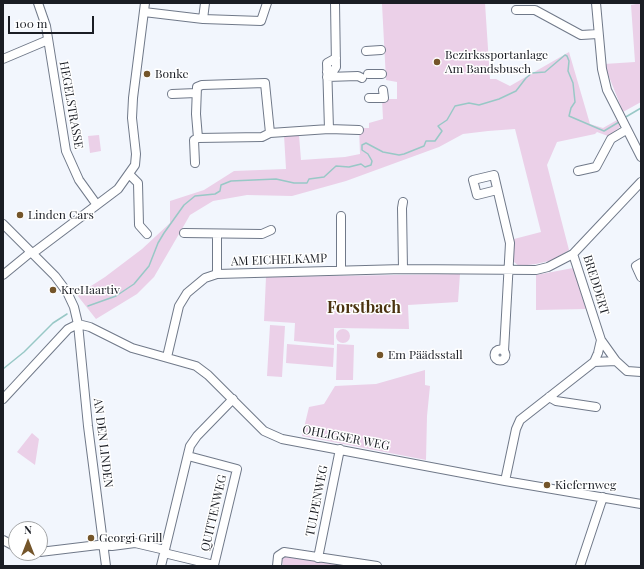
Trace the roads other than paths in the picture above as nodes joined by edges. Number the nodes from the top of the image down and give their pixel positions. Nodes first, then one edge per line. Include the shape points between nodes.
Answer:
1 (38, 3) edge
2 (145, 3) edge
3 (205, 3) edge
4 (267, 3) edge
5 (335, 3) edge
6 (596, 3) edge
7 (516, 10) dead end
8 (144, 12) junction
9 (202, 19) junction
10 (598, 34) junction
11 (48, 40) junction
12 (381, 50) dead end
13 (366, 51) dead end
14 (3, 59) edge
15 (327, 74) junction
16 (382, 74) dead end
17 (383, 90) dead end
18 (196, 92) junction
19 (172, 94) dead end
20 (369, 98) dead end
21 (625, 126) junction
22 (329, 129) junction
23 (359, 130) dead end
24 (270, 133) junction
25 (198, 138) junction
26 (641, 157) edge
27 (195, 163) dead end
28 (578, 171) dead end
29 (130, 175) junction
30 (641, 182) edge
31 (498, 190) dead end
32 (403, 202) dead end
33 (97, 205) junction
34 (341, 216) dead end
35 (3, 224) edge
36 (271, 230) dead end
37 (184, 233) dead end
38 (146, 234) dead end
39 (217, 234) junction
40 (32, 252) junction
41 (573, 254) junction
42 (641, 263) edge
43 (403, 269) junction
44 (341, 270) junction
45 (509, 270) junction
46 (3, 274) edge
47 (217, 274) junction
48 (641, 278) edge
49 (78, 324) junction
50 (601, 340) junction
51 (504, 351) dead end
52 (167, 357) junction
53 (616, 361) junction
54 (594, 362) junction
55 (641, 372) edge
56 (548, 397) junction
57 (3, 399) edge
58 (233, 399) junction
59 (596, 407) dead end
60 (340, 449) junction
61 (188, 456) junction
62 (505, 481) junction
63 (603, 497) junction
64 (641, 504) edge
65 (104, 545) junction
66 (48, 551) edge
67 (165, 551) junction
68 (318, 558) junction
69 (106, 566) edge
70 (161, 566) edge
71 (213, 566) edge
72 (277, 566) edge
73 (377, 566) edge
74 (580, 566) edge

1 - 11 street, HEGELSTRASSE
2 - 8 street
3 - 9 street
4 - 9 street via 261,20
5 - 15 street via 336,58 327,63
6 - 10 street
7 - 10 street via 535,10 581,35
8 - 9 street
8 - 29 street via 133,98 132,118 136,154 135,165
10 - 21 street via 607,90
11 - 14 street
11 - 33 street, HEGELSTRASSE via 66,151 78,180
12 - 13 street
15 - 16 street
15 - 22 street
17 - 20 street via 384,98
18 - 19 street
18 - 24 street via 197,87 202,84 265,83
18 - 25 street
21 - 26 street
21 - 28 street via 611,139 596,167
22 - 23 street
22 - 24 street
24 - 25 street via 262,137
25 - 27 street via 194,140
29 - 33 street via 118,189
29 - 38 street via 138,183 139,225
30 - 41 street, BREDDERT
31 - 45 street via 510,243
32 - 43 street
33 - 40 street
34 - 44 street, AM EICHELKAMP
35 - 40 street, AN DEN LINDEN
36 - 39 street via 262,234
37 - 39 street
39 - 47 street, AM EICHELKAMP
40 - 46 street
40 - 49 street, AN DEN LINDEN via 67,292
41 - 45 street, AM EICHELKAMP via 553,265 536,270
41 - 50 street, BREDDERT
42 - 48 street via 636,266
43 - 44 street, AM EICHELKAMP
43 - 45 street, AM EICHELKAMP
44 - 47 street, AM EICHELKAMP
45 - 51 street
47 - 52 street, AM EICHELKAMP via 205,278 187,293 179,306
49 - 52 street, OHLIGSER WEG via 132,348
49 - 57 street via 68,328
49 - 65 street, AN DEN LINDEN
50 - 53 street, BREDDERT
50 - 54 street
52 - 58 street, OHLIGSER WEG via 196,366
53 - 54 street
53 - 55 street via 627,371
54 - 56 street
56 - 59 street via 556,401
56 - 62 street via 520,420
58 - 60 street, OHLIGSER WEG via 272,436
58 - 61 street via 197,436 190,446
60 - 62 street, OHLIGSER WEG
60 - 68 street, TULPENWEG
61 - 67 street
61 - 71 street, QUITTENWEG via 237,469
62 - 63 street, OHLIGSER WEG
63 - 64 street, OHLIGSER WEG
63 - 74 street
65 - 66 street, QUITTENWEG
65 - 67 street, QUITTENWEG via 138,543
65 - 69 street, AN DEN LINDEN
67 - 70 street
67 - 71 street, QUITTENWEG
68 - 72 street via 284,552 278,556
68 - 73 street

